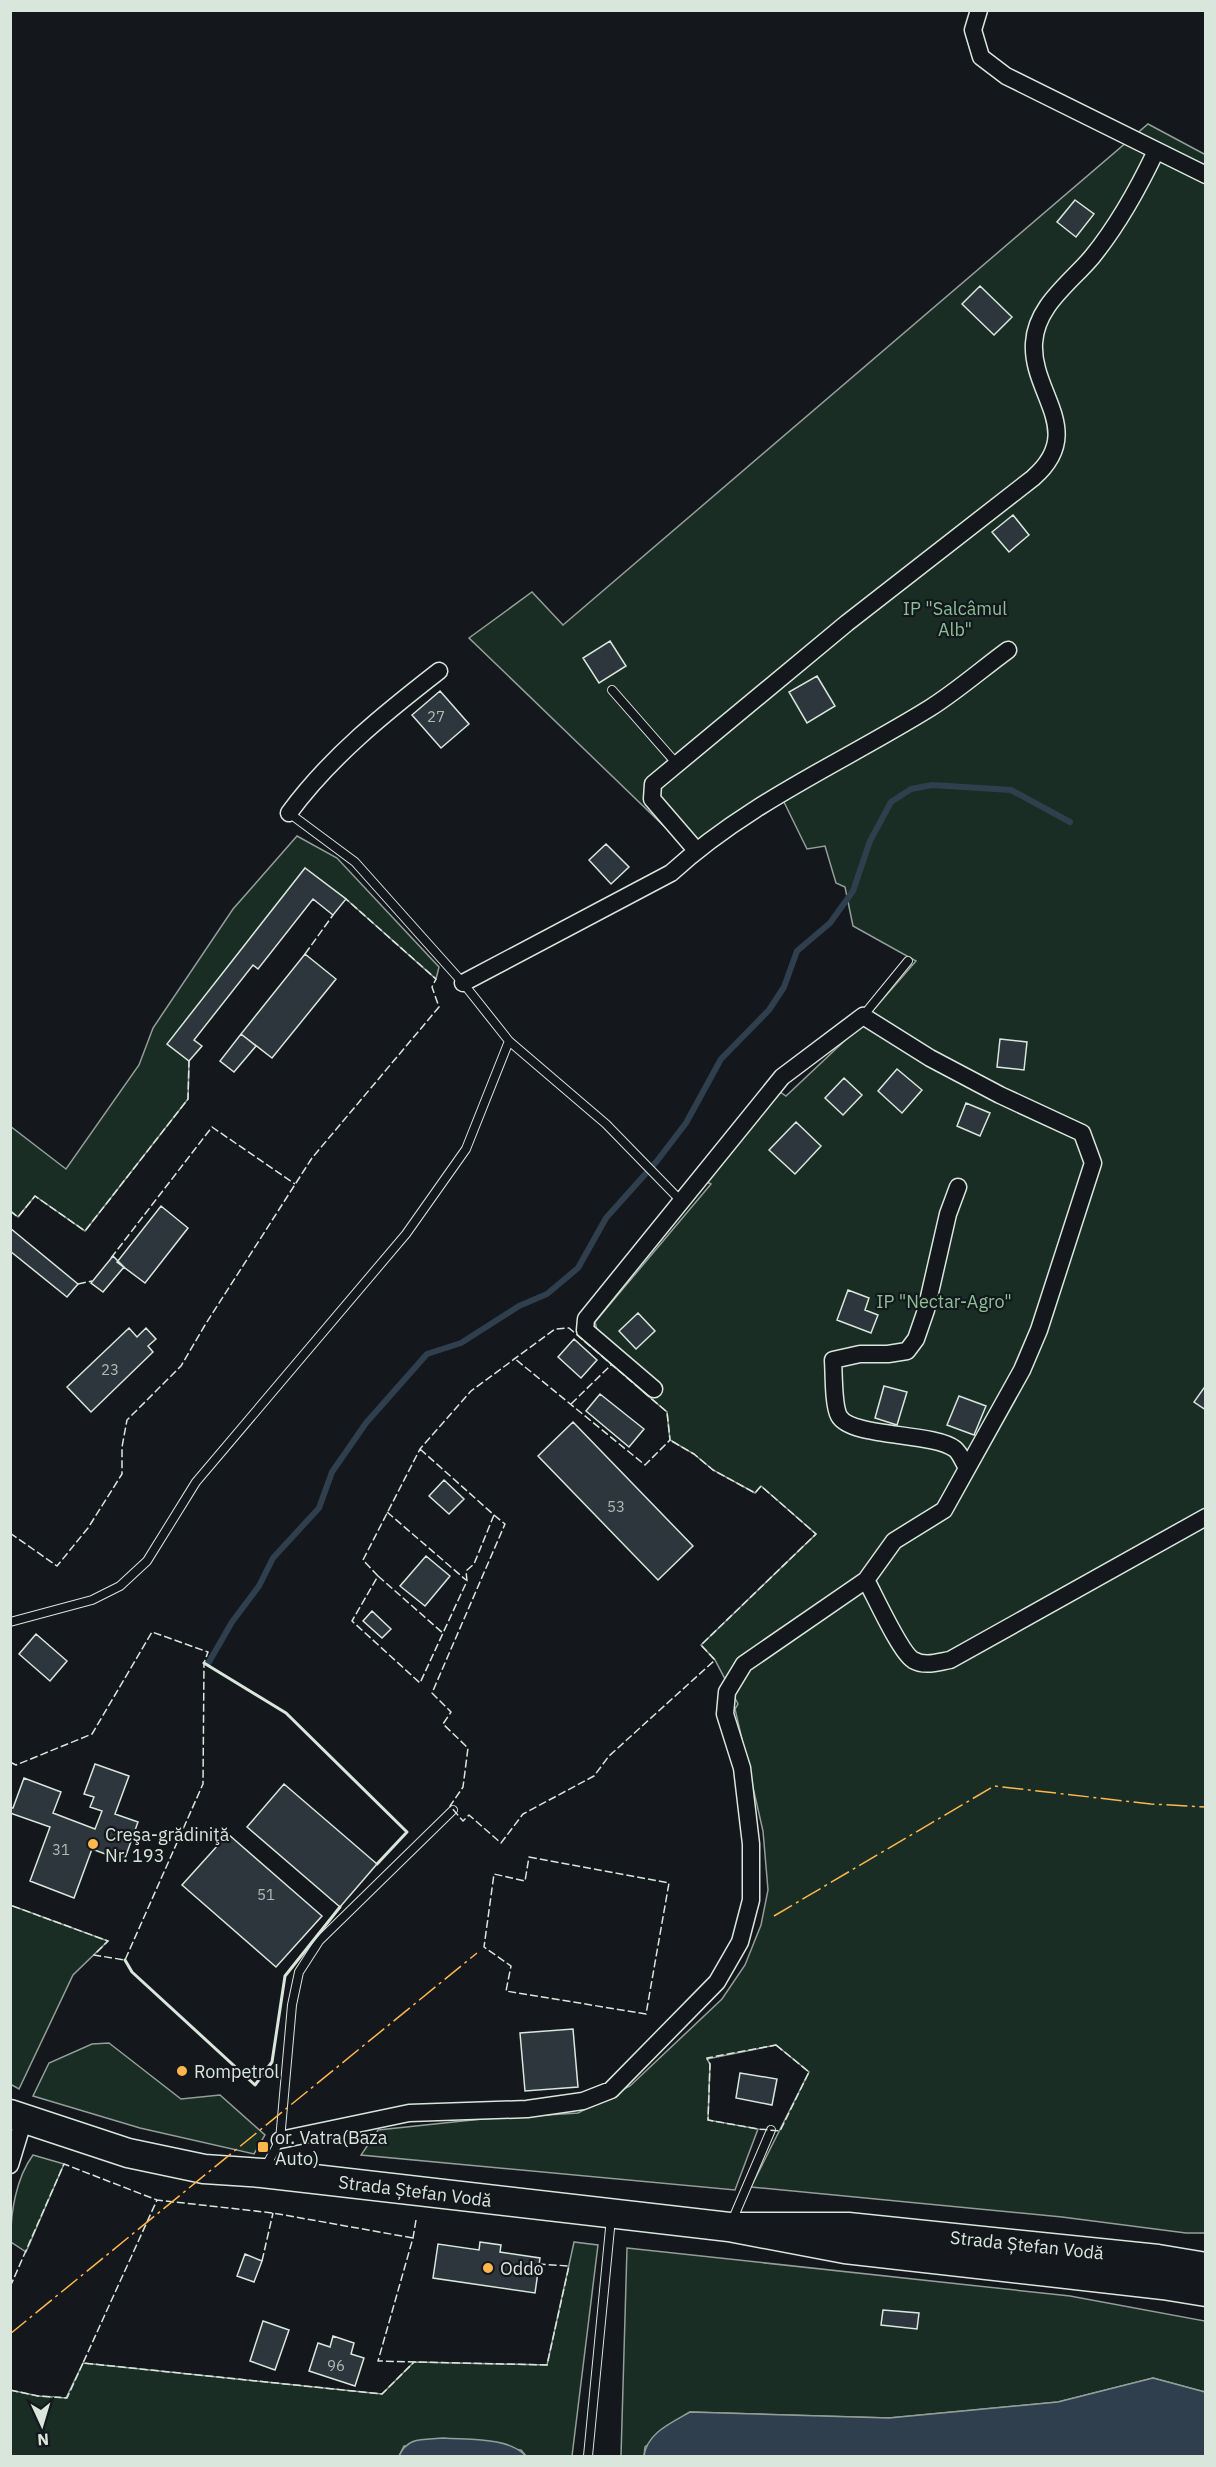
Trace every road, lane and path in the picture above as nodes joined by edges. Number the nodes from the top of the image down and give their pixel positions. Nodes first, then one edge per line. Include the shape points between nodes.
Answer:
1 (979, 10) edge
2 (1156, 151) junction
3 (1206, 175) edge
4 (1008, 650) dead end
5 (439, 671) dead end
6 (612, 690) dead end
7 (676, 763) junction
8 (289, 813) joint
9 (696, 850) junction
10 (908, 961) dead end
11 (464, 983) junction
12 (863, 1016) junction
13 (510, 1041) junction
14 (958, 1187) dead end
15 (681, 1201) junction
16 (654, 1389) dead end
17 (967, 1468) junction
18 (1206, 1516) edge
19 (866, 1580) junction
20 (10, 1622) edge
21 (453, 1810) dead end
22 (17, 2117) edge
23 (771, 2130) dead end
24 (280, 2139) junction
25 (10, 2165) edge
26 (262, 2173) junction
27 (611, 2214) junction
28 (729, 2227) junction
29 (1206, 2267) edge
30 (1206, 2292) edge
31 (588, 2457) edge

1 - 2 street via 973,30 981,57 1006,76
2 - 3 street
2 - 7 street via 1134,196 1092,257 1052,300 1039,323 1034,343 1036,366 1057,429 1053,455 1045,468
4 - 9 street via 932,707 792,786
5 - 8 street via 371,725
6 - 7 lane
7 - 9 street via 653,784 652,799
8 - 11 lane via 355,862
9 - 11 street via 671,873
10 - 12 lane
11 - 13 lane
12 - 15 street via 782,1077
12 - 17 street via 930,1058 1082,1133 1093,1163 1023,1370
13 - 15 lane via 606,1124
13 - 20 lane via 466,1149 406,1234 196,1482 147,1561 120,1586 92,1599
14 - 17 street via 916,1339 907,1351 833,1360 838,1414 845,1422 956,1449
15 - 16 street via 585,1319 585,1330 595,1341
17 - 19 street via 944,1510 894,1541
18 - 19 street via 950,1660 929,1665 913,1660 904,1650
19 - 24 street via 744,1664 727,1692 725,1714 742,1768 751,1844 752,1900 740,1942 717,1982 611,2090 583,2101 527,2109 409,2113
21 - 24 lane via 319,1941 299,1972 292,2005
22 - 25 street
22 - 26 highway, Strada Ștefan Vodă via 128,2153 204,2169
23 - 28 lane
24 - 26 lane
26 - 27 highway, Strada Ștefan Vodă
27 - 28 highway, Strada Ștefan Vodă
27 - 31 lane
28 - 29 highway, Strada Ștefan Vodă via 848,2227
28 - 30 highway via 845,2249

